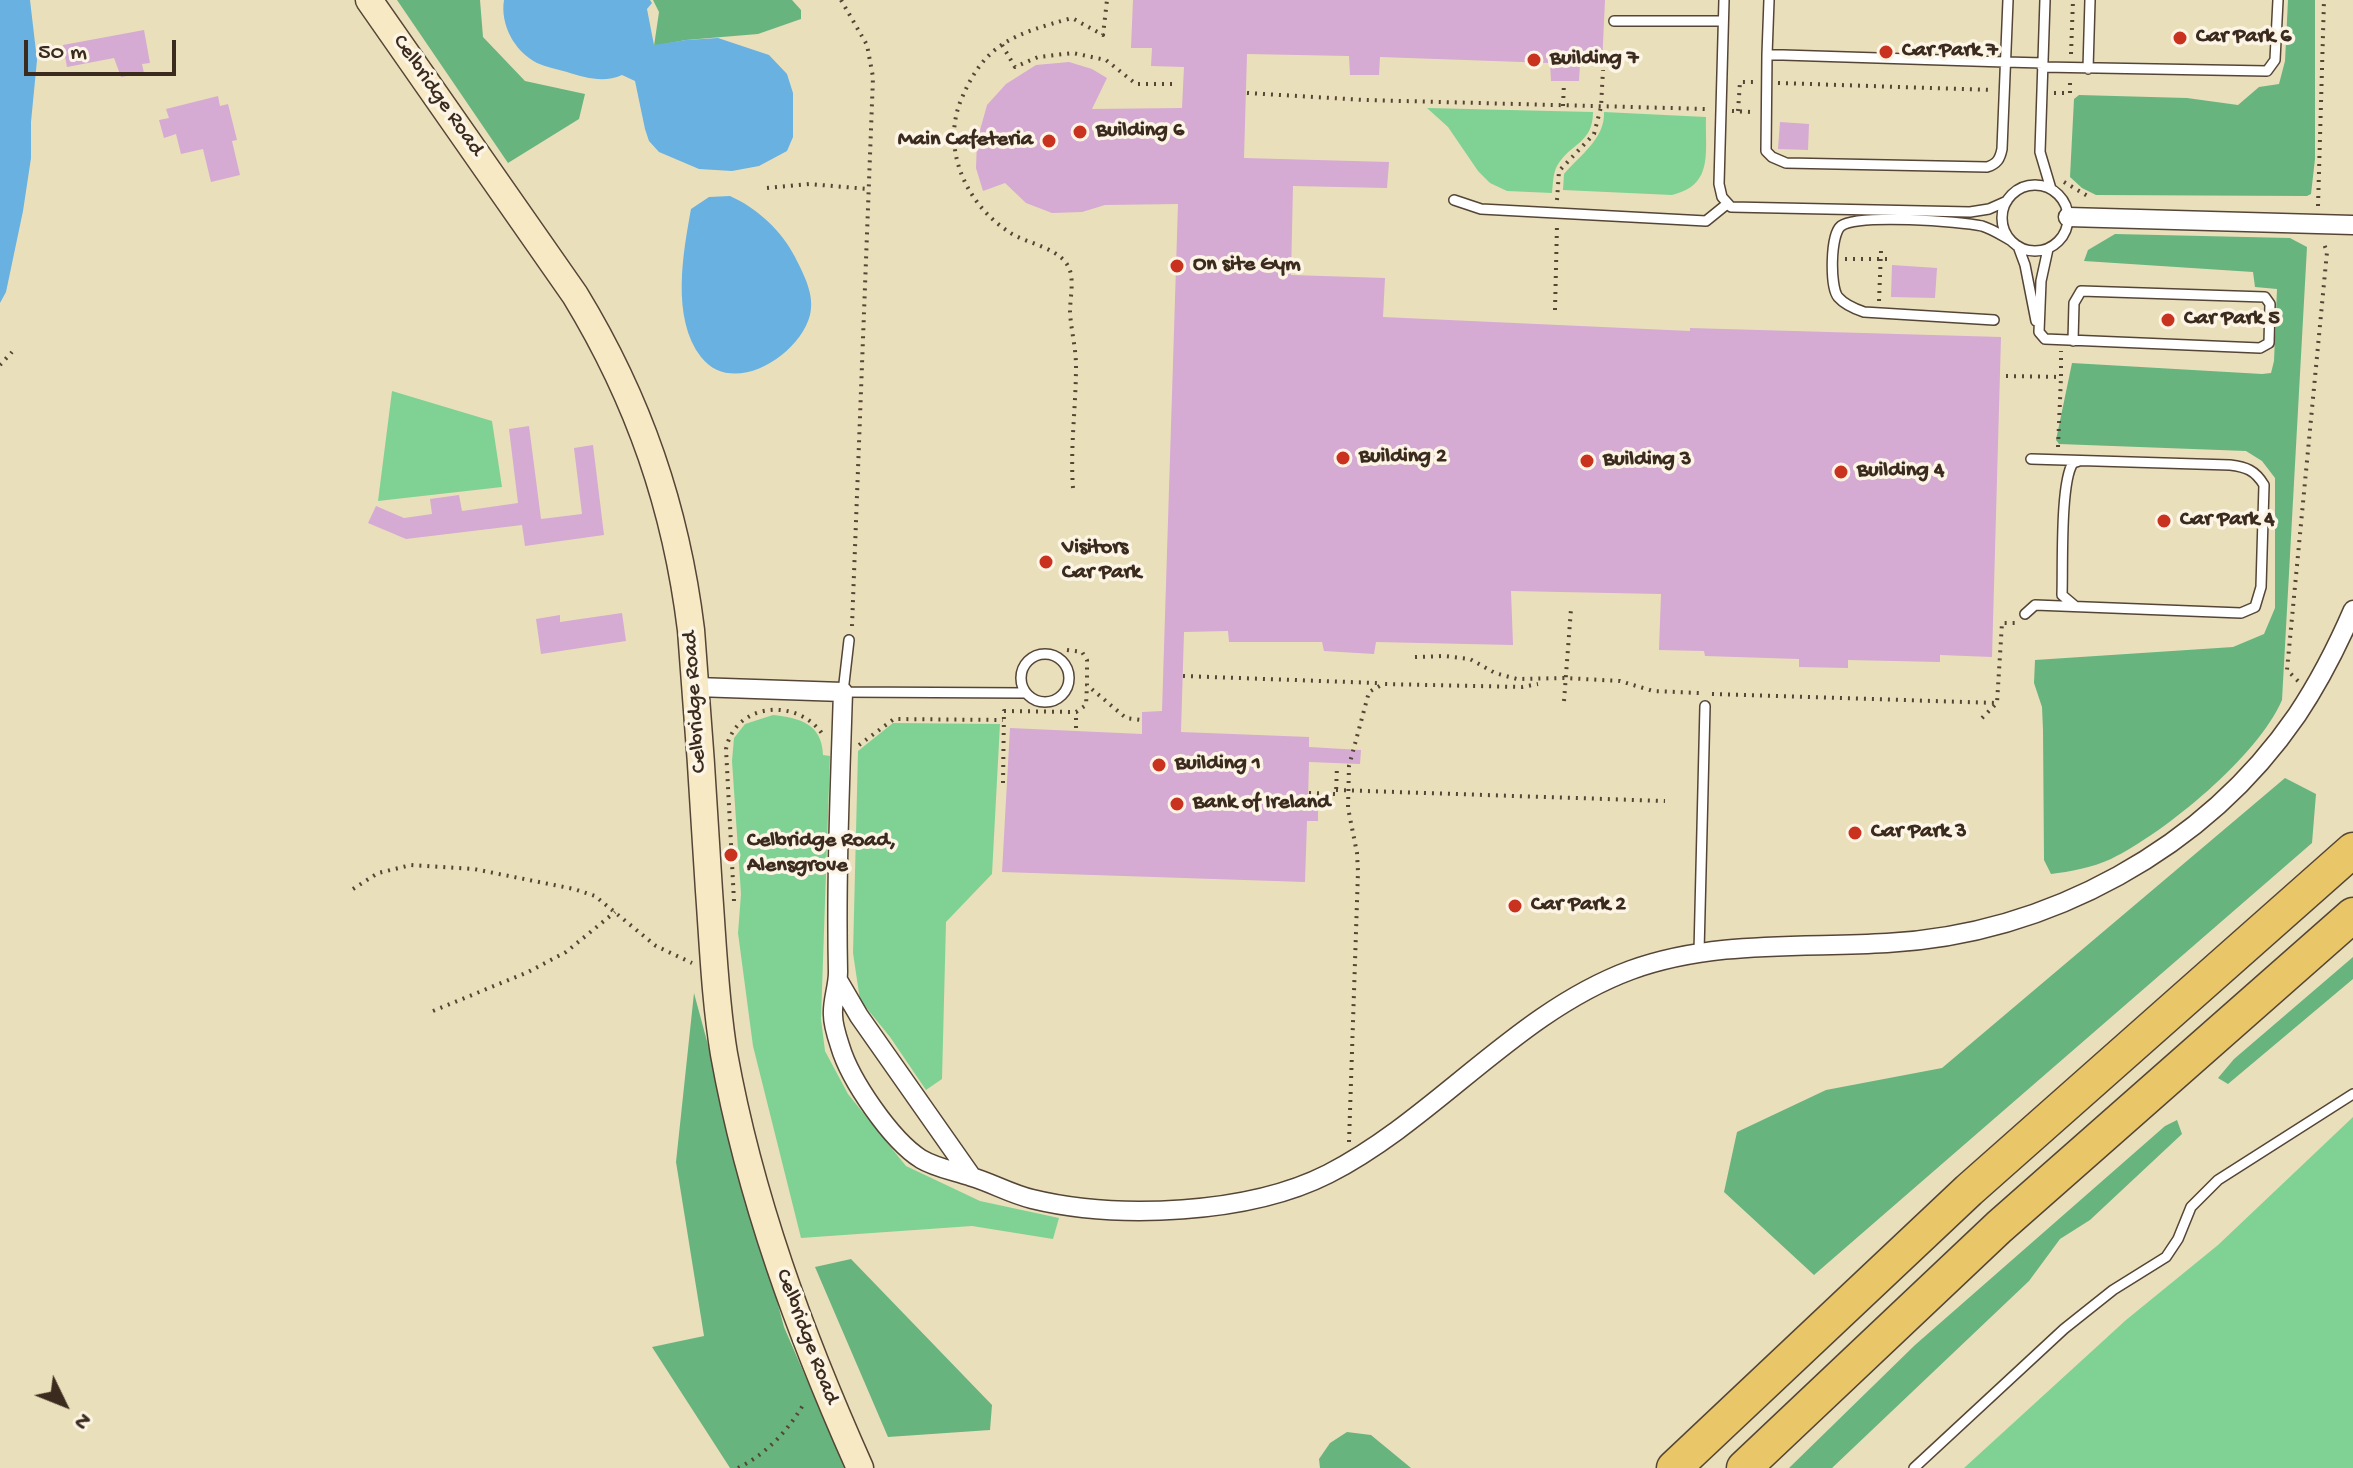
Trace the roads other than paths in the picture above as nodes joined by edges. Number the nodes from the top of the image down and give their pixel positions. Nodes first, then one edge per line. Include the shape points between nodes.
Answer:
1 (369, 0) edge
2 (1724, 0) edge
3 (1769, 0) edge
4 (2008, 0) edge
5 (2045, 0) edge
6 (2090, 0) edge
7 (2278, 0) edge
8 (1614, 21) dead end
9 (1723, 21) junction
10 (1767, 55) junction
11 (2005, 62) junction
12 (2042, 65) junction
13 (2088, 69) junction
14 (2051, 189) junction
15 (1454, 200) dead end
16 (2007, 201) junction
17 (1727, 204) junction
18 (2068, 217) junction
19 (2353, 225) edge
20 (2014, 243) junction
21 (2048, 249) junction
22 (1994, 320) dead end
23 (2039, 332) junction
24 (2073, 341) junction
25 (2031, 459) dead end
26 (2082, 460) junction
27 (2079, 607) junction
28 (2353, 610) edge
29 (2024, 618) road end
30 (849, 640) road end
31 (696, 687) junction
32 (843, 692) junction
33 (1025, 693) junction
34 (1705, 706) dead end
35 (2353, 850) edge
36 (2353, 915) edge
37 (1699, 952) junction
38 (838, 980) junction
39 (2353, 1094) edge
40 (972, 1177) junction
41 (860, 1468) edge
42 (1674, 1468) edge
43 (1744, 1468) edge
44 (1914, 1468) edge

1 - 31 main road, Celbridge Road via 575,295 621,378 649,442 673,527 684,574
2 - 9 lane
3 - 10 lane
4 - 11 lane
5 - 12 lane
6 - 13 lane
7 - 13 lane via 2276,54 2267,71
8 - 9 lane
9 - 17 lane via 1719,184
10 - 11 lane
10 - 11 lane via 1766,151 1786,163 1995,164 2001,157
11 - 12 lane
12 - 13 lane
12 - 14 lane via 2040,152
14 - 16 lane via 2031,185
14 - 18 lane via 2066,205
15 - 17 lane via 1481,209 1706,221
16 - 17 lane via 1970,212
16 - 20 lane via 2002,221
18 - 19 street
18 - 21 lane via 2063,235
20 - 21 lane via 2028,250
20 - 22 lane via 1982,226 1942,221 1857,221 1843,225 1834,237 1836,295 1849,307
20 - 23 lane via 2025,265
21 - 23 lane
23 - 24 lane via 2045,339
24 - 24 lane via 2260,348 2269,343 2270,304 2265,297 2081,291 2074,303
25 - 26 lane
26 - 27 lane via 2073,463 2066,479 2063,583 2065,600
26 - 27 lane via 2245,467 2264,485 2261,587 2249,611
27 - 29 lane via 2035,605
28 - 37 street via 2312,693 2255,768 2202,819 2120,876 2070,900 1950,937
30 - 32 lane
31 - 32 street
31 - 41 main road, Celbridge Road via 724,1053 771,1245 811,1357
32 - 33 lane
32 - 38 street
33 - 33 lane via 1020,678 1031,658 1052,655 1066,665 1068,685 1060,697 1045,703
34 - 37 lane
35 - 42 highway via 1969,1190
36 - 43 highway via 1999,1227
37 - 40 street via 1590,987 1536,1021 1385,1140 1300,1187 1169,1210 1113,1209 1046,1202
38 - 40 street
38 - 40 street via 832,1016 857,1084 910,1150 924,1161
39 - 44 lane via 2218,1180 2191,1207 2166,1257 2064,1329

